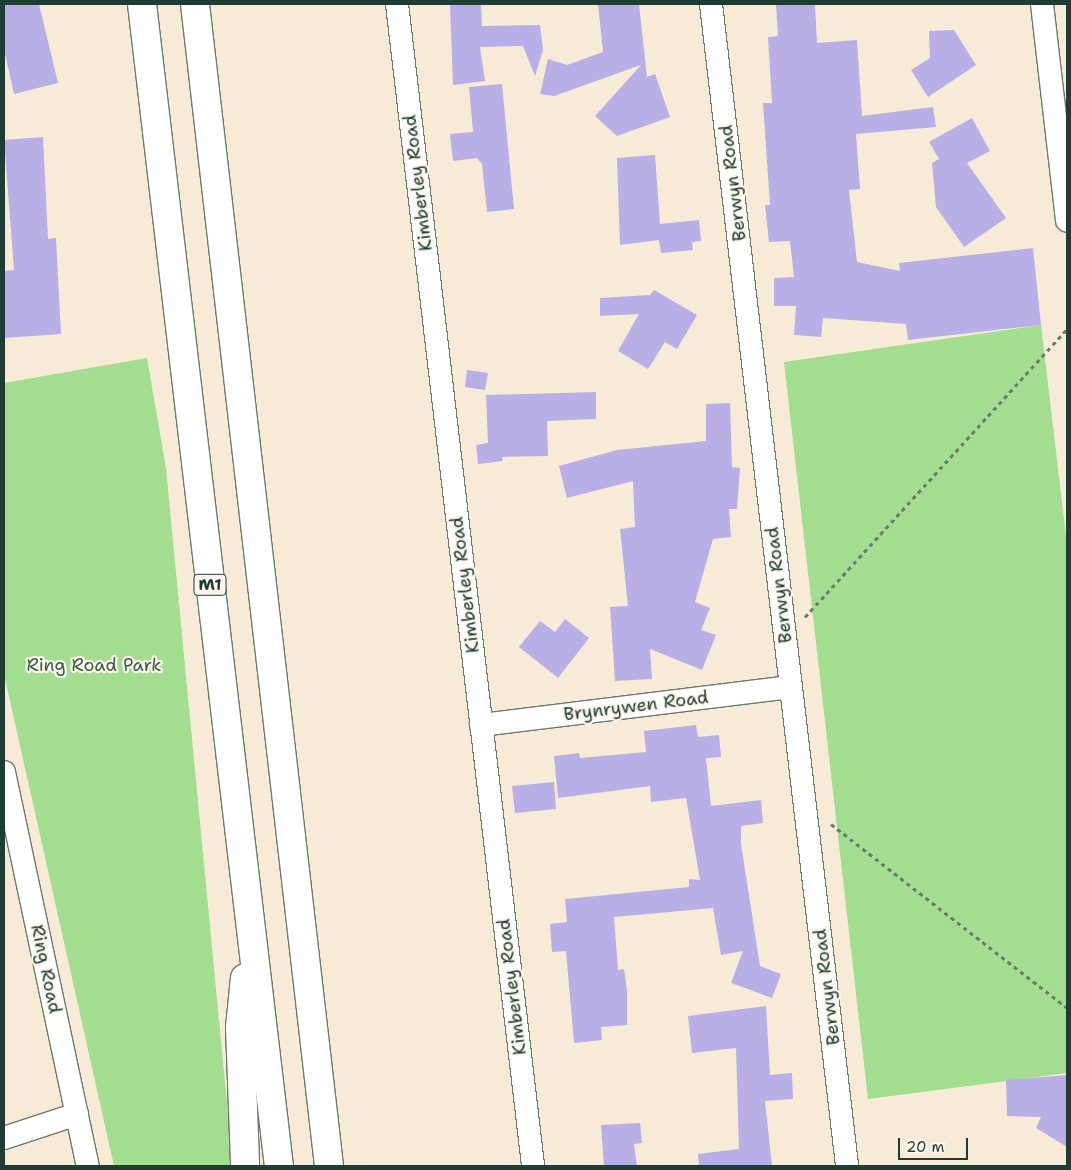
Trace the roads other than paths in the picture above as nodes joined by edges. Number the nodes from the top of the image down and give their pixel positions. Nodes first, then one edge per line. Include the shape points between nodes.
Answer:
1 (142, 4) edge
2 (195, 4) edge
3 (397, 4) edge
4 (711, 4) edge
5 (1042, 4) edge
6 (1067, 221) edge
7 (790, 687) junction
8 (481, 725) junction
9 (4, 772) edge
10 (250, 927) junction
11 (78, 1114) junction
12 (4, 1138) edge
13 (88, 1166) edge
14 (245, 1166) edge
15 (279, 1166) edge
16 (328, 1166) edge
17 (533, 1166) edge
18 (847, 1166) edge

1 - 10 highway, M1
2 - 16 highway
3 - 8 street, Kimberley Road
4 - 7 street, Berwyn Road
5 - 6 street
7 - 8 street, Brynrywen Road
7 - 18 street, Berwyn Road
8 - 17 street, Kimberley Road
9 - 11 street, Ring Road
10 - 14 highway via 240,1027
10 - 15 highway, M1
11 - 12 street
11 - 13 street, Ring Road

